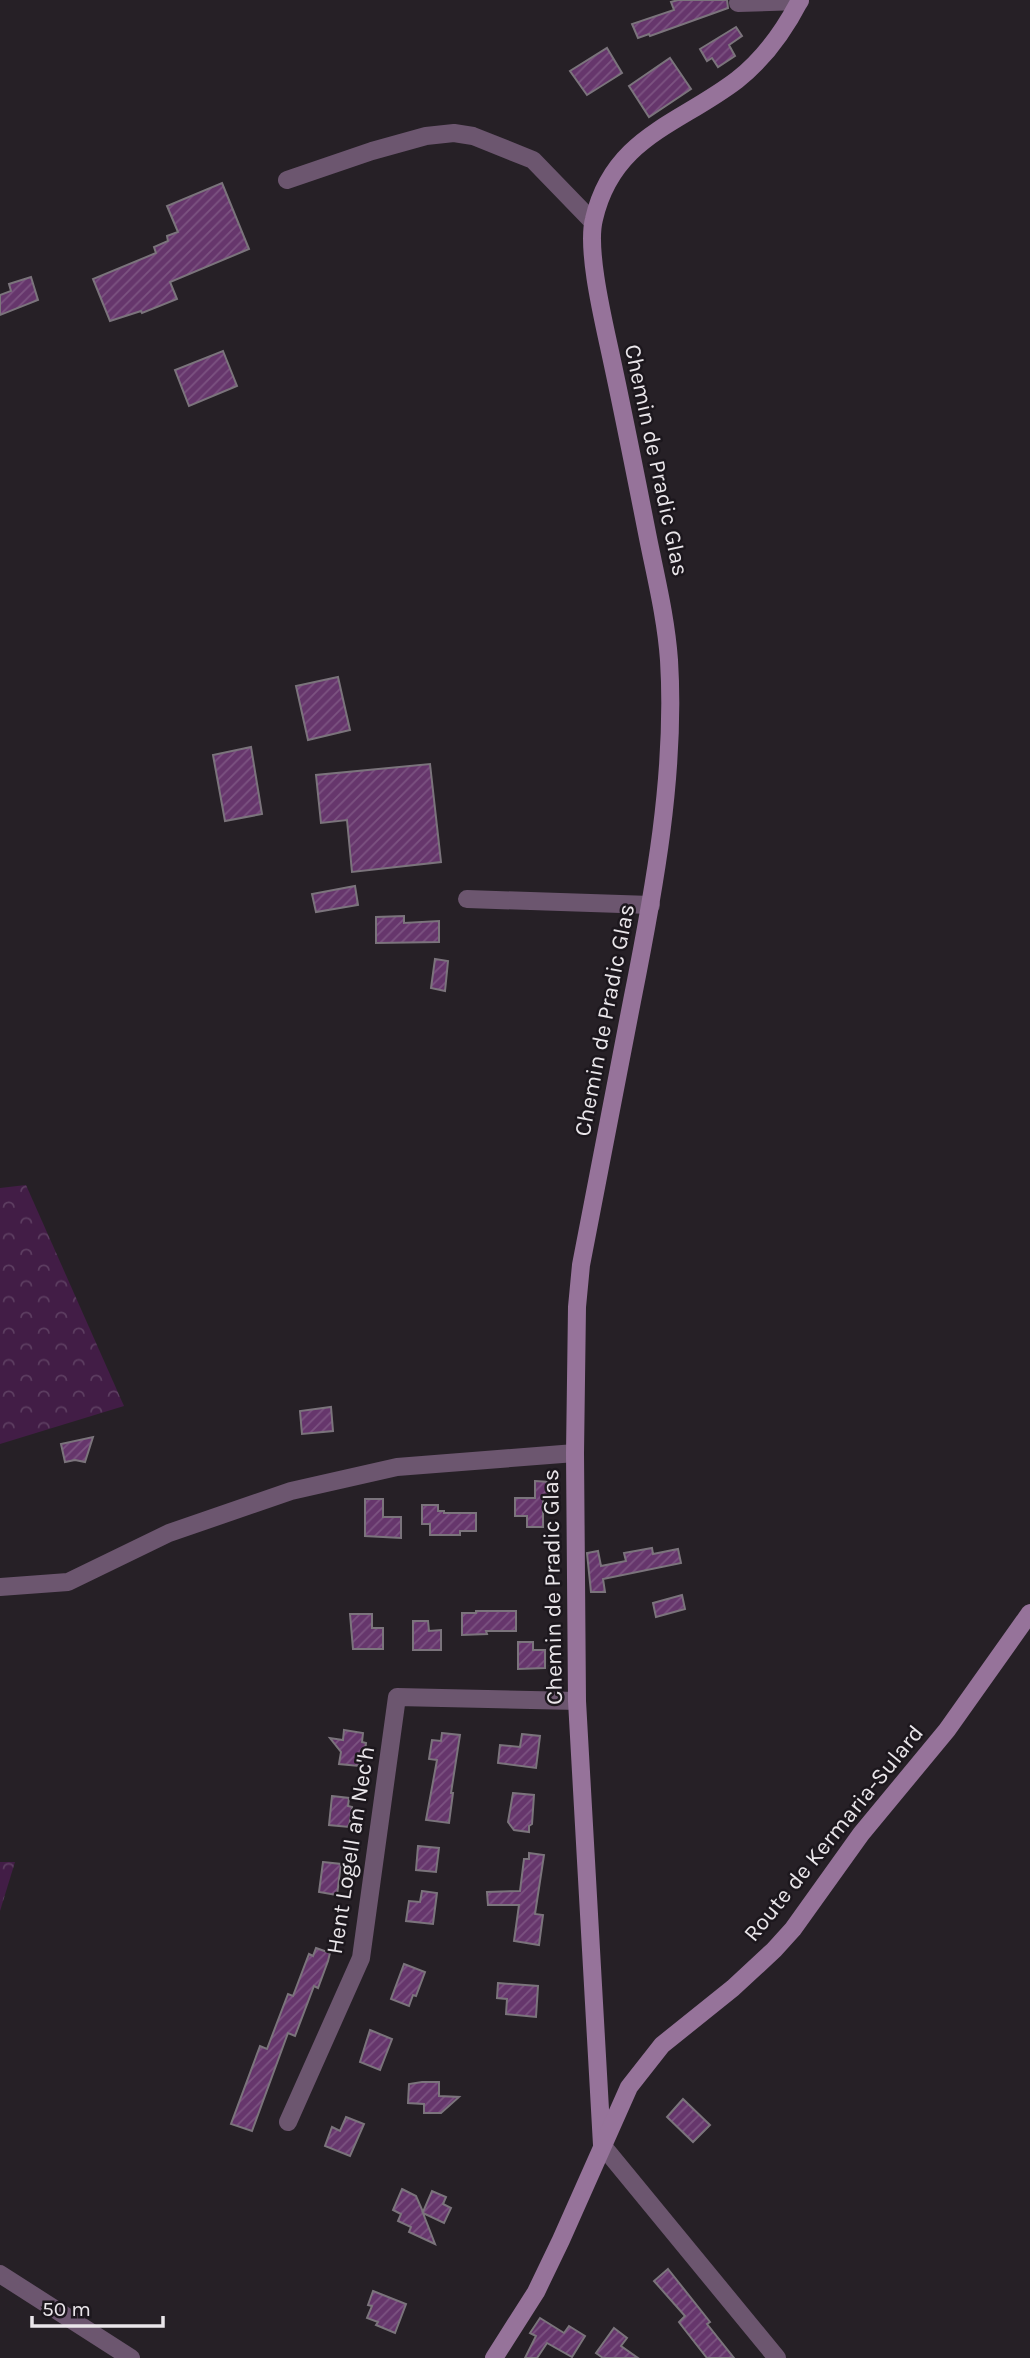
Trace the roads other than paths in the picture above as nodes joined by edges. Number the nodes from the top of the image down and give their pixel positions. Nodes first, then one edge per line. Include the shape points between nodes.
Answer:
1 (800, 1) edge
2 (738, 3) dead end
3 (287, 180) dead end
4 (593, 222) junction
5 (467, 899) dead end
6 (651, 905) junction
7 (575, 1453) junction
8 (0, 1587) edge
9 (1030, 1613) edge
10 (577, 1701) junction
11 (288, 2122) dead end
12 (602, 2146) junction
13 (0, 2274) edge
14 (501, 2356) edge
15 (131, 2358) edge
16 (777, 2358) edge

1 - 2 street
1 - 4 street, Chemin de Pradic Glas via 779,38 758,62 631,150 609,181
3 - 4 street via 372,151 454,133 474,136 533,160
4 - 6 street, Chemin de Pradic Glas via 604,323 668,656 669,737
5 - 6 street
6 - 7 street, Chemin de Pradic Glas via 579,1282
7 - 8 street via 397,1467 291,1490 169,1534 68,1582
7 - 10 street, Chemin de Pradic Glas
9 - 12 street, Route de Kermaria-Sulard via 947,1730 861,1834 793,1929 748,1974 662,2045 629,2087
10 - 11 street, Hent Logell an Nec'h via 397,1697 361,1958
10 - 12 street, Chemin de Pradic Glas
12 - 14 street, Route de Kermaria-Sulard via 536,2292
12 - 16 street
13 - 15 street

